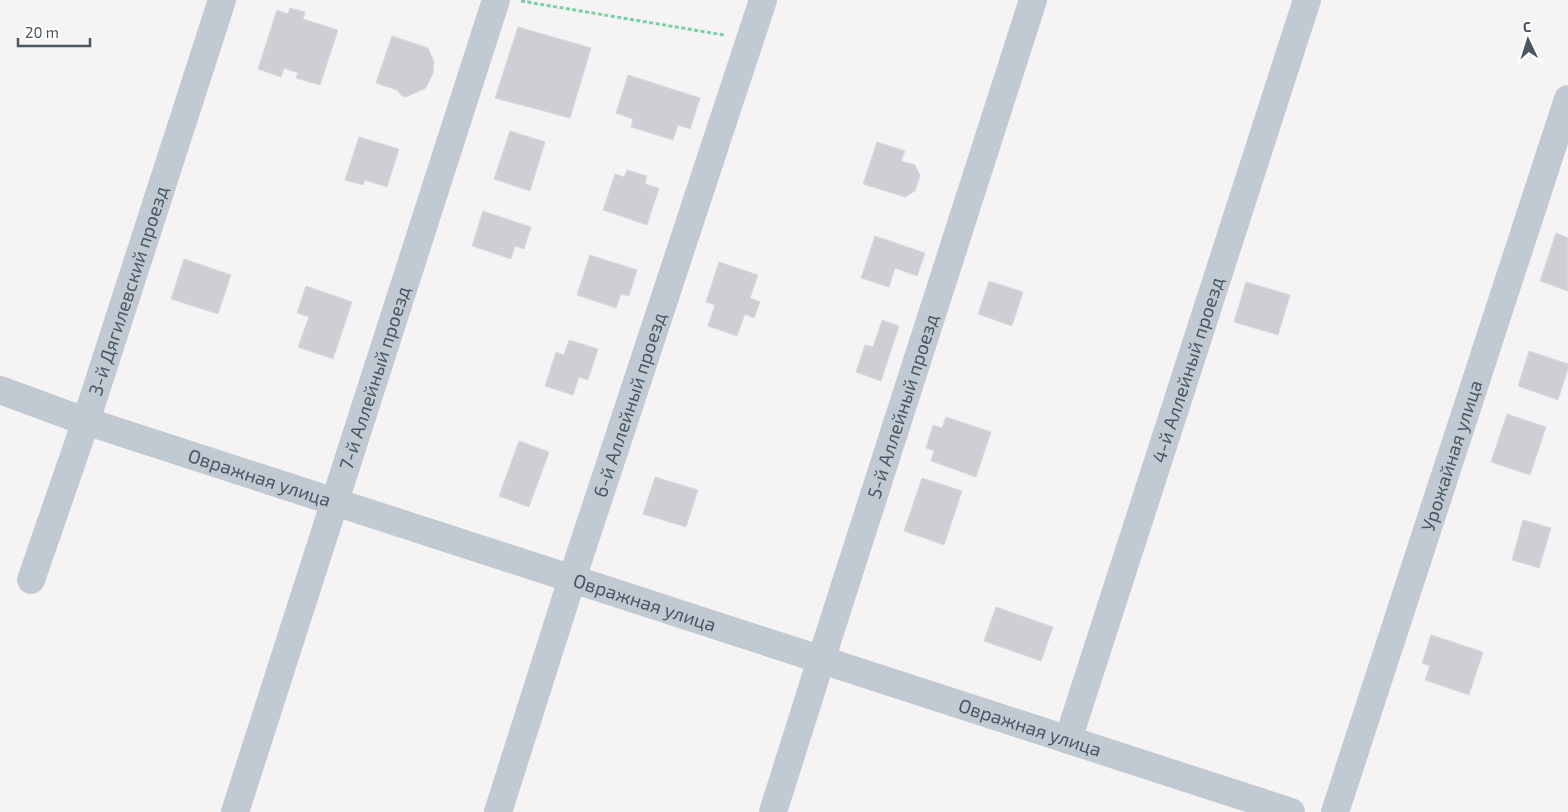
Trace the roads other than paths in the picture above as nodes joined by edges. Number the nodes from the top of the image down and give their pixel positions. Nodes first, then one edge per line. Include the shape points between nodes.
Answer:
1 (222, 0) edge
2 (496, 0) edge
3 (763, 0) edge
4 (1033, 0) edge
5 (1307, 0) edge
6 (1568, 99) edge
7 (0, 390) edge
8 (86, 421) junction
9 (334, 502) junction
10 (572, 579) junction
11 (32, 580) dead end
12 (821, 660) junction
13 (1068, 740) junction
14 (235, 812) edge
15 (498, 812) edge
16 (773, 812) edge
17 (1290, 812) edge
18 (1335, 812) edge

1 - 8 street, 3-й Дягилевский проезд
2 - 9 street, 7-й Аллейный проезд
3 - 10 street, 6-й Аллейный проезд
4 - 12 street, 5-й Аллейный проезд
5 - 13 street, 4-й Аллейный проезд
6 - 18 street, Урожайная улица
7 - 8 street, Овражная улица
8 - 9 street, Овражная улица
8 - 11 street, 3-й Дягилевский проезд
9 - 10 street, Овражная улица
9 - 14 street, 7-й Аллейный проезд
10 - 12 street, Овражная улица
10 - 15 street, 6-й Аллейный проезд
12 - 13 street, Овражная улица
12 - 16 street, 5-й Аллейный проезд
13 - 17 street, Овражная улица

